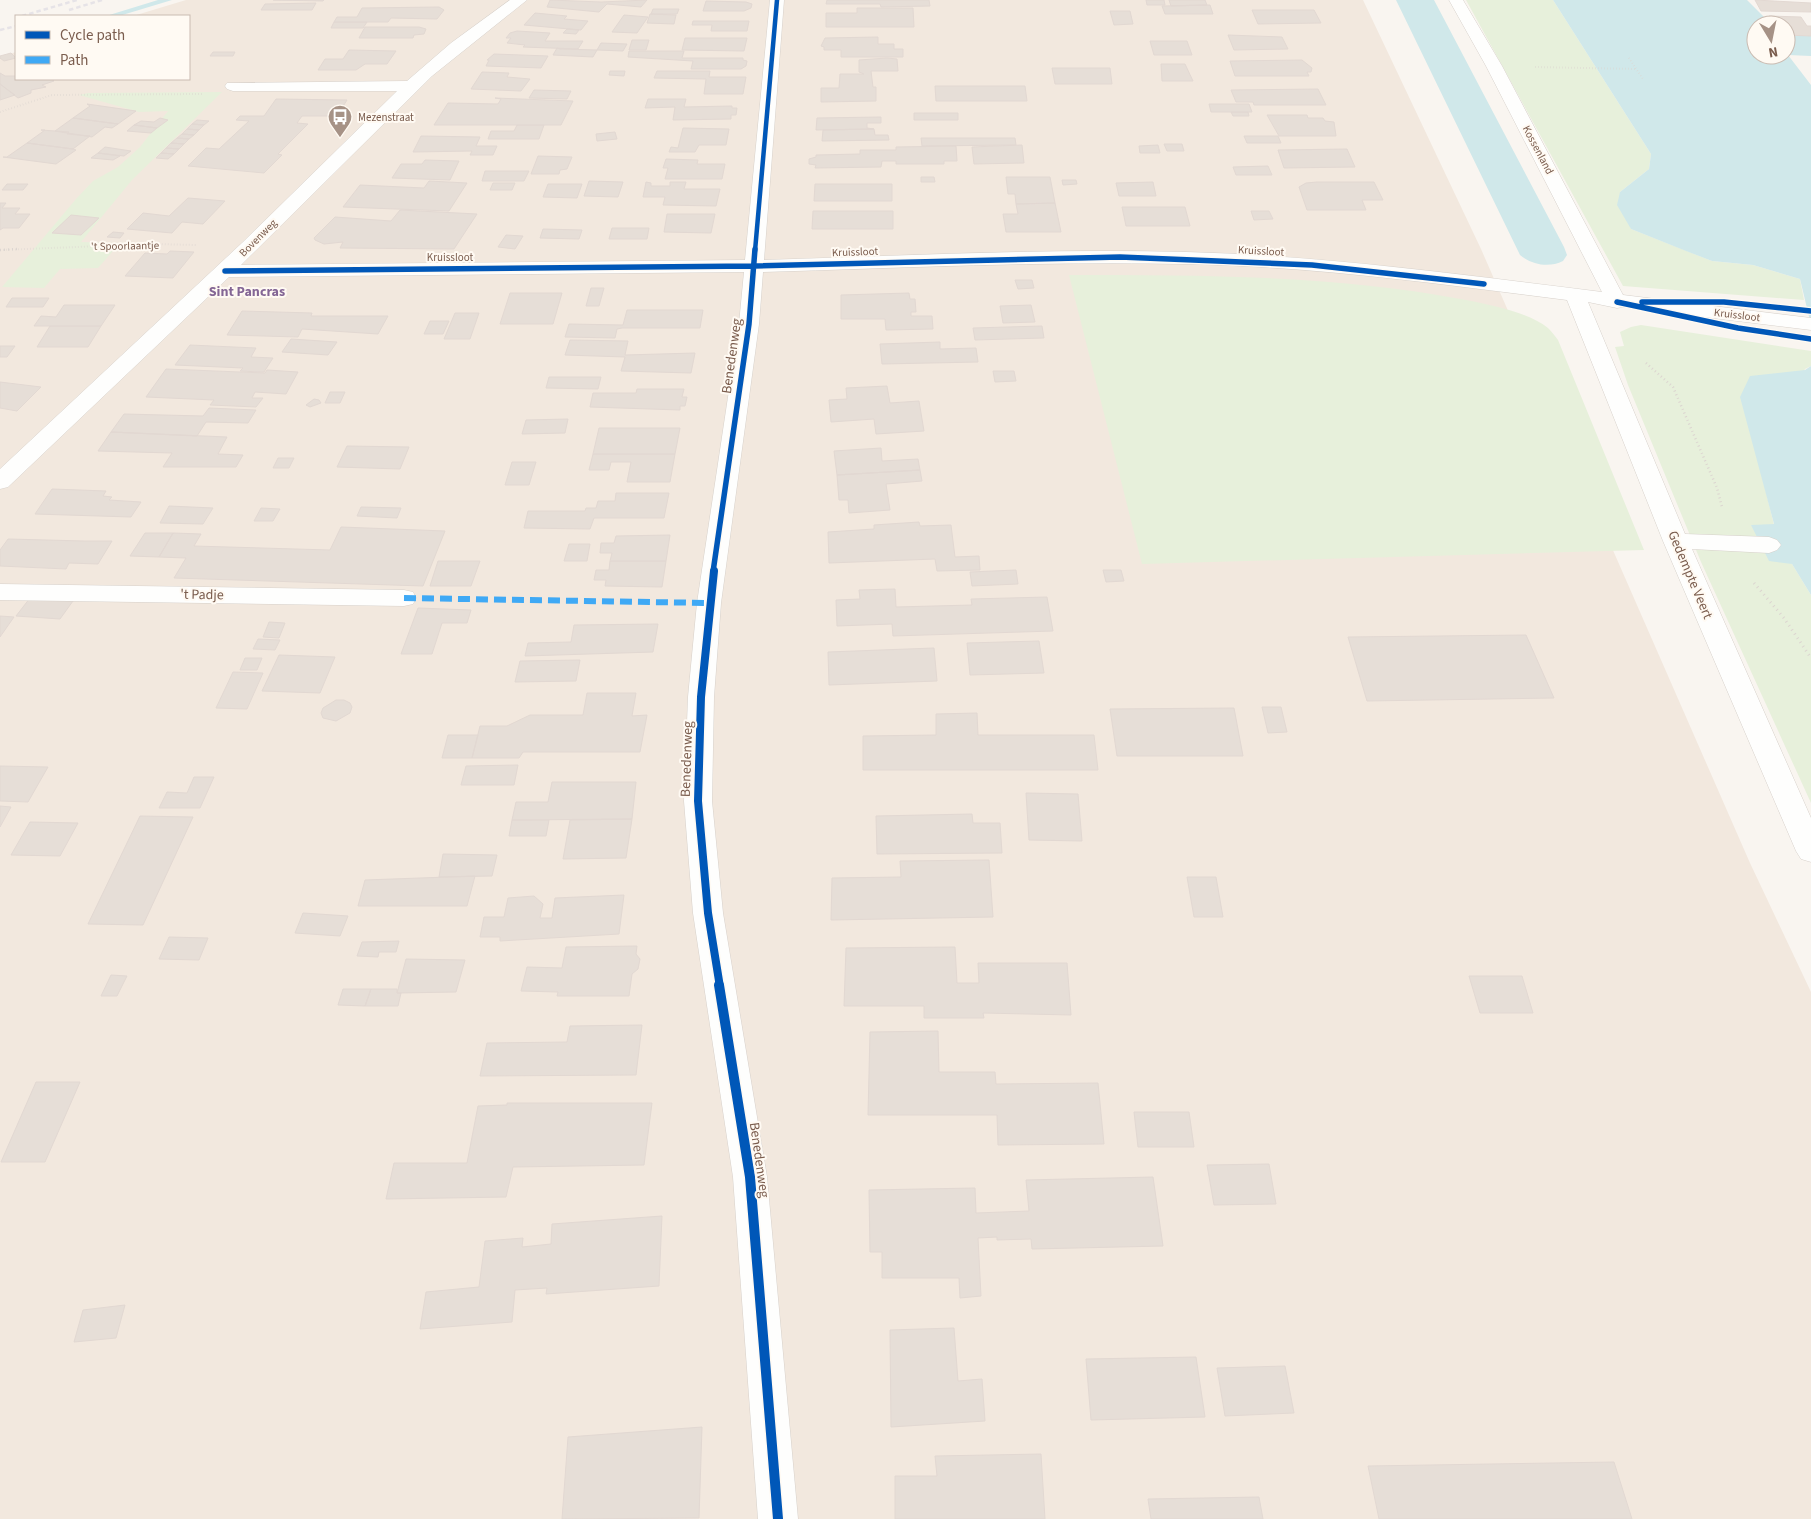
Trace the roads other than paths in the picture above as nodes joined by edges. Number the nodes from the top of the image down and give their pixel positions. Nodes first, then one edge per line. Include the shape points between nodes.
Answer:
1 (520, 0) edge
2 (777, 0) edge
3 (1456, 0) edge
4 (233, 86) road end
5 (413, 86) junction
6 (754, 266) junction
7 (225, 271) junction
8 (1576, 297) junction
9 (1617, 302) junction
10 (1804, 323) edge
11 (0, 482) edge
12 (1675, 541) junction
13 (1769, 545) dead end
14 (0, 592) edge
15 (404, 598) dead end
16 (1811, 851) edge
17 (778, 1519) edge

1 - 5 street, Bovenweg via 477,29
2 - 6 street, Benedenweg
3 - 9 street, Kossenland
4 - 5 street
5 - 7 street, Bovenweg
6 - 7 street, Kruissloot
6 - 8 street, Kruissloot via 1186,258 1338,268
6 - 17 street, Benedenweg via 749,324 709,603 698,801 708,913 750,1177
7 - 11 street, Bovenweg
8 - 9 street, Kruissloot
8 - 12 street, Gedempte Veert
9 - 10 street, Kruissloot
12 - 13 street
12 - 16 street, Gedempte Veert
14 - 15 street, 't Padje

